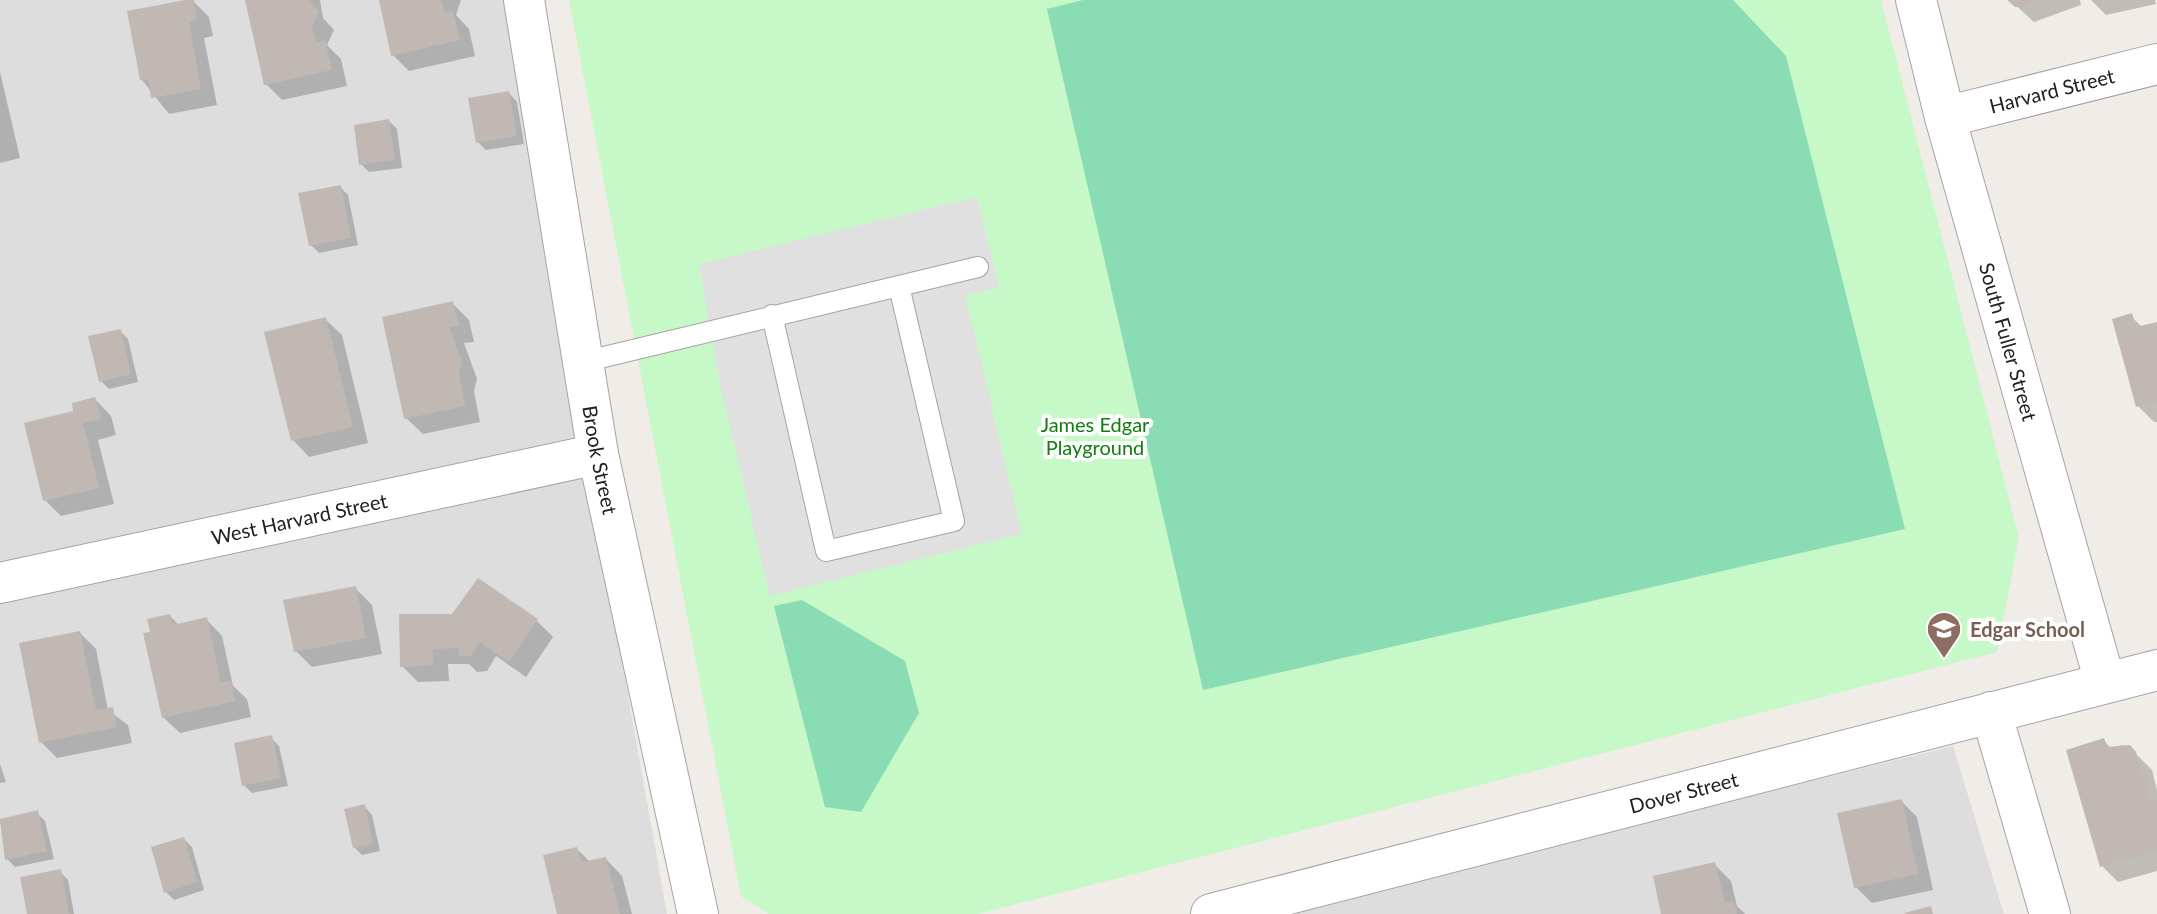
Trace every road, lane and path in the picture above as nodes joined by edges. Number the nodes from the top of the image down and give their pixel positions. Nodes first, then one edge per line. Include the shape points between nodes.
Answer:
1 (524, 0) edge
2 (1916, 0) edge
3 (2157, 64) edge
4 (1945, 117) junction
5 (978, 267) dead end
6 (899, 286) junction
7 (772, 315) junction
8 (583, 362) junction
9 (598, 454) junction
10 (0, 583) edge
11 (2157, 670) edge
12 (2105, 682) junction
13 (1991, 712) junction
14 (698, 914) edge
15 (1211, 914) edge
16 (2050, 914) edge

1 - 8 street, Brook Street
2 - 4 street, South Fuller Street
3 - 4 street, Harvard Street
4 - 12 street, South Fuller Street
5 - 6 lane
6 - 7 lane
6 - 7 lane via 954,521 826,551
7 - 8 lane
8 - 9 street, Brook Street
9 - 10 street, West Harvard Street
9 - 14 street, Brook Street
11 - 12 street, Dover Street
12 - 13 street, Dover Street
13 - 15 street, Dover Street
13 - 16 street

